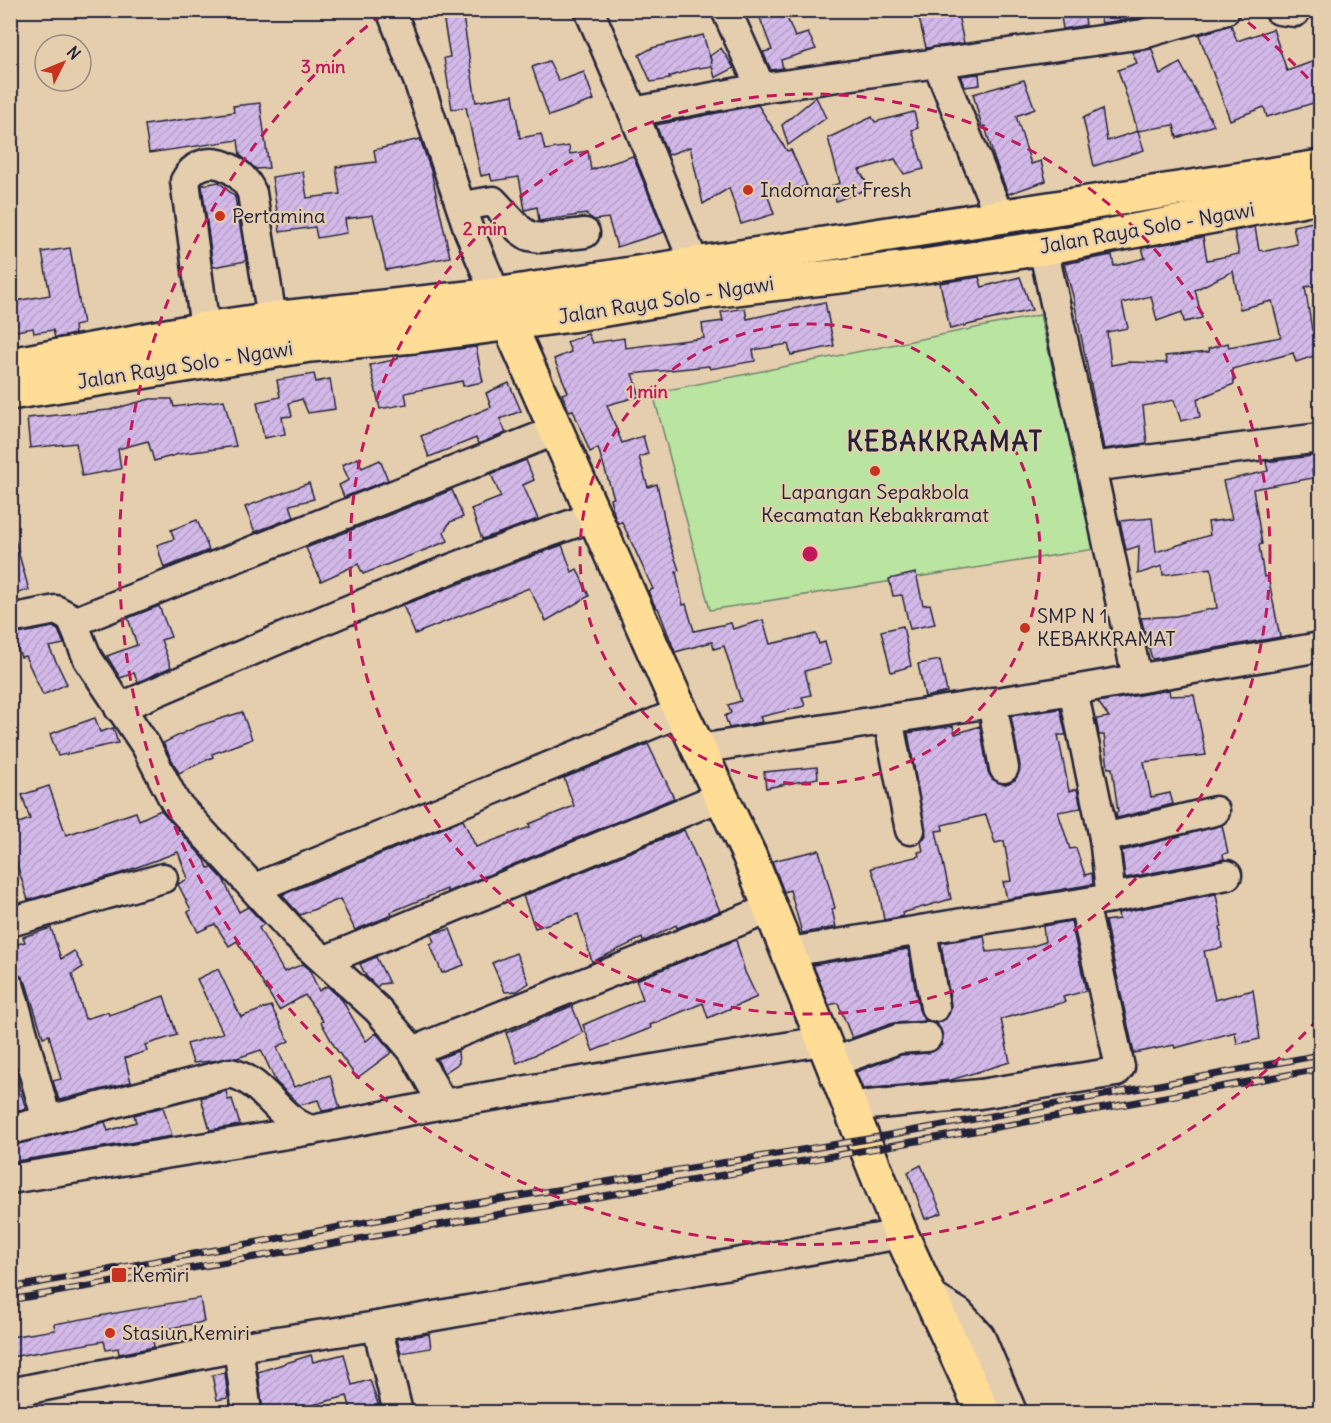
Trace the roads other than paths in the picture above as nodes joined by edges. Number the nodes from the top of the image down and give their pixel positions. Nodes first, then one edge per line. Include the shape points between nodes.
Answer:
1 (391, 10) edge
2 (589, 10) edge
3 (726, 10) edge
4 (1225, 10) edge
5 (937, 62) junction
6 (761, 88) junction
7 (633, 112) junction
8 (1320, 167) edge
9 (1320, 196) edge
10 (462, 206) junction
11 (1000, 218) junction
12 (585, 233) dead end
13 (1043, 248) junction
14 (694, 263) junction
15 (503, 309) junction
16 (272, 319) junction
17 (205, 329) junction
18 (10, 366) edge
19 (10, 393) edge
20 (557, 430) junction
21 (1320, 438) edge
22 (1091, 467) junction
23 (596, 516) junction
24 (10, 619) edge
25 (74, 622) junction
26 (1320, 647) edge
27 (1137, 677) junction
28 (1073, 690) junction
29 (992, 702) junction
30 (119, 708) junction
31 (681, 712) junction
32 (888, 719) junction
33 (699, 748) junction
34 (1004, 768) dead end
35 (722, 796) junction
36 (1215, 811) dead end
37 (910, 830) dead end
38 (1104, 838) junction
39 (1227, 875) dead end
40 (163, 878) dead end
41 (255, 888) junction
42 (1097, 901) junction
43 (772, 908) junction
44 (10, 922) edge
45 (922, 930) junction
46 (790, 952) junction
47 (326, 960) junction
48 (10, 988) edge
49 (935, 1007) dead end
50 (927, 1037) dead end
51 (413, 1051) junction
52 (826, 1052) junction
53 (443, 1104) junction
54 (849, 1107) junction
55 (46, 1120) junction
56 (10, 1130) edge
57 (312, 1130) junction
58 (10, 1179) edge
59 (901, 1234) junction
60 (926, 1293) junction
61 (377, 1326) junction
62 (238, 1347) junction
63 (17, 1399) edge
64 (247, 1413) edge
65 (398, 1413) edge
66 (983, 1413) edge
67 (1012, 1413) edge

1 - 10 street
2 - 7 street
3 - 6 street
4 - 5 street via 1143,34
5 - 6 street
5 - 11 street
6 - 7 street
7 - 14 street
8 - 11 main road, Jalan Raya Solo - Ngawi
9 - 13 main road, Jalan Raya Solo - Ngawi
10 - 12 street via 494,201 520,230 540,238
10 - 15 street
11 - 14 main road, Jalan Raya Solo - Ngawi
13 - 15 main road, Jalan Raya Solo - Ngawi via 710,291
13 - 22 street
14 - 15 main road, Jalan Raya Solo - Ngawi
15 - 16 main road, Jalan Raya Solo - Ngawi
15 - 19 main road, Jalan Raya Solo - Ngawi via 414,336 310,345
15 - 20 main road
16 - 17 main road, Jalan Raya Solo - Ngawi
16 - 17 street via 248,183 234,168 208,163 194,168 185,180
17 - 18 main road, Jalan Raya Solo - Ngawi
20 - 23 main road
20 - 25 street
21 - 22 street
22 - 27 street
23 - 30 street via 496,550
23 - 31 main road
24 - 25 street via 56,610 66,613
25 - 30 street via 88,659
26 - 27 street
27 - 28 street
28 - 29 street
28 - 38 street
29 - 32 street
29 - 34 street
30 - 41 street via 146,746 175,802
31 - 33 main road
31 - 41 street
32 - 33 street
32 - 37 street
33 - 35 main road
35 - 43 main road
35 - 47 street
36 - 38 street
38 - 42 street
39 - 42 street
40 - 44 street
41 - 47 street via 281,920
42 - 45 street
42 - 54 street via 1120,1067 1116,1072 980,1094
43 - 46 main road
43 - 51 street
45 - 46 street
45 - 49 street
46 - 52 main road
47 - 51 street via 378,1010
48 - 55 street
50 - 52 street
51 - 53 street
52 - 53 street
52 - 54 main road
53 - 57 street
54 - 59 main road
55 - 56 street
55 - 57 street via 230,1073 248,1079 298,1124
57 - 58 street
59 - 60 main road
59 - 61 street
60 - 66 main road
60 - 67 street via 959,1313 980,1336
61 - 62 street
61 - 65 street
62 - 63 street
62 - 64 street

